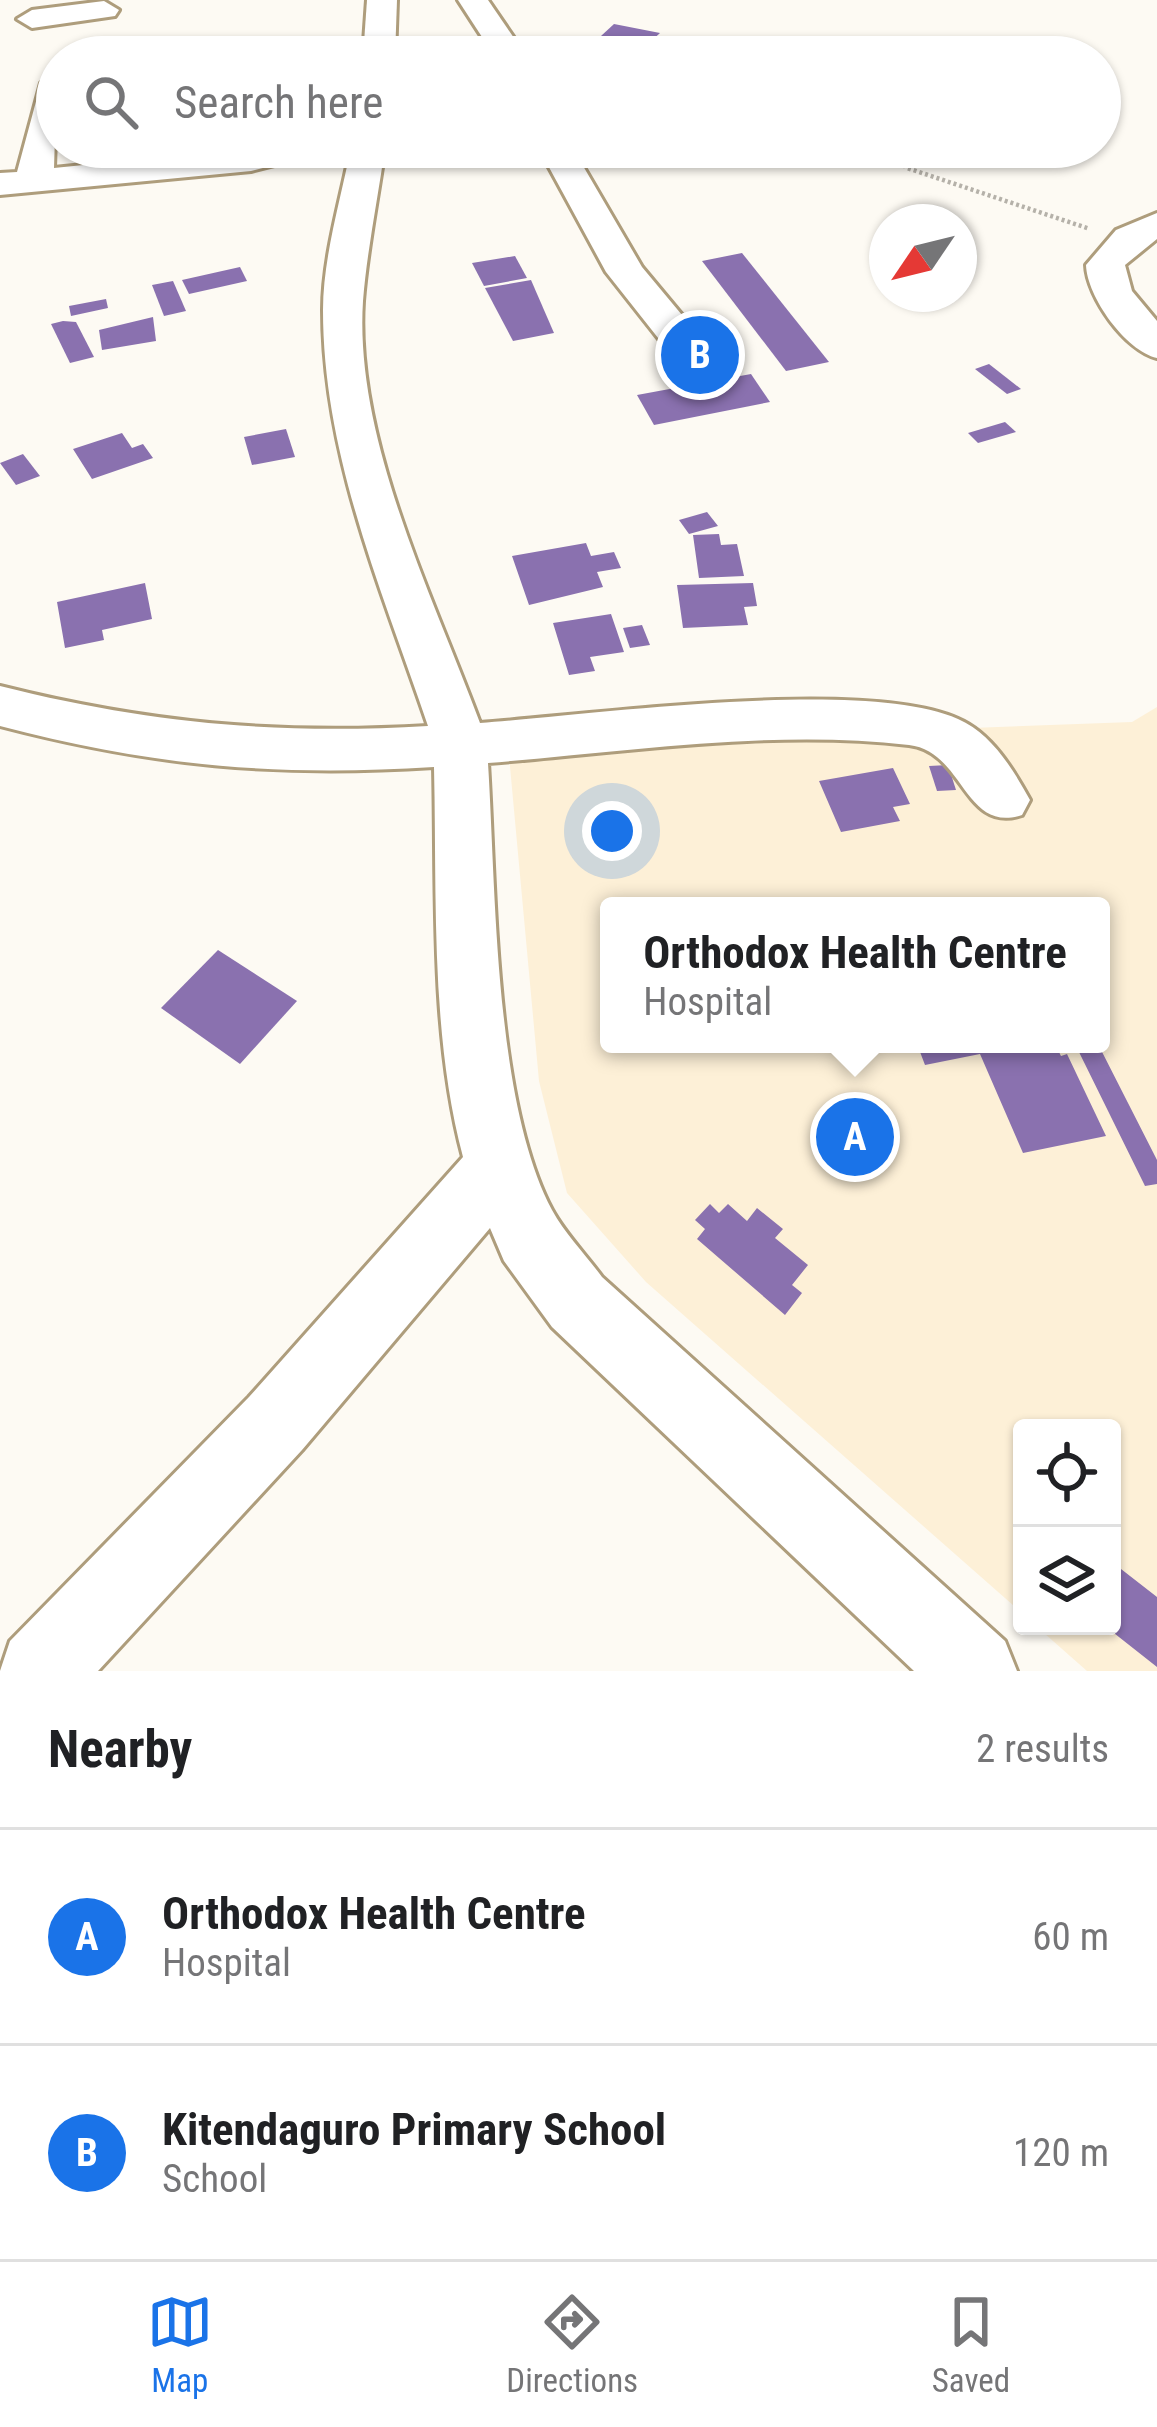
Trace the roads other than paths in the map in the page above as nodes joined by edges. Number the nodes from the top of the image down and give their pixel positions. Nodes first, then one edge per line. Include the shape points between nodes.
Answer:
1 (382, 0) edge
2 (473, 0) edge
3 (108, 5) edge
4 (32, 19) dead end
5 (86, 36) edge
6 (381, 36) edge
7 (502, 36) edge
8 (36, 134) edge
9 (162, 168) edge
10 (365, 168) edge
11 (567, 168) edge
12 (17, 181) edge
13 (1142, 232) edge
14 (681, 339) dead end
15 (1157, 346) edge
16 (0, 706) edge
17 (460, 742) junction
18 (1002, 800) dead end
19 (499, 1166) junction
20 (40, 1671) edge
21 (975, 1671) edge

1 - 6 street
2 - 7 street
3 - 4 street
3 - 5 street
8 - 12 street
9 - 12 street
10 - 17 street via 343,304 347,387 362,462
11 - 14 street via 625,272
13 - 15 street via 1102,262 1103,280
16 - 17 street via 153,742 223,749
17 - 18 street via 722,726 909,725 943,733 973,754
17 - 19 street via 469,945
19 - 20 street via 259,1443
19 - 21 street via 530,1237 577,1302

